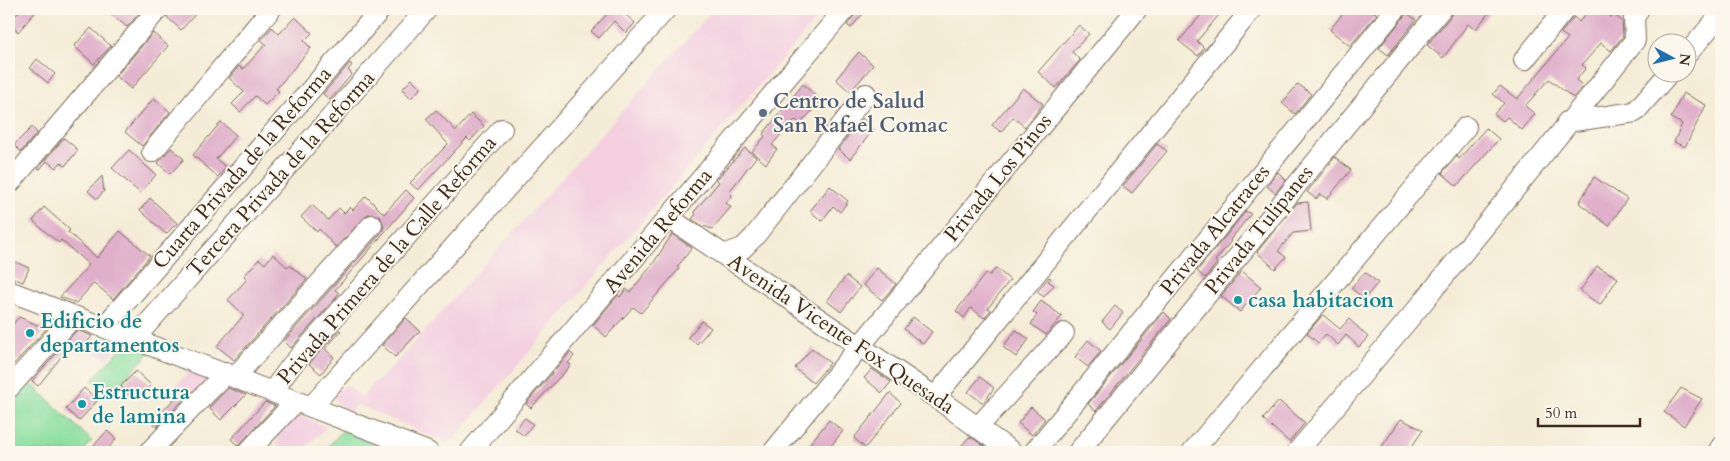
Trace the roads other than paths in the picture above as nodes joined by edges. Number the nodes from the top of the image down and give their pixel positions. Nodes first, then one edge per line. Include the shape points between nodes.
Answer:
1 (271, 9) edge
2 (381, 9) edge
3 (427, 9) edge
4 (666, 9) edge
5 (845, 9) edge
6 (1137, 9) edge
7 (1252, 9) edge
8 (1396, 9) edge
9 (1441, 9) edge
10 (1564, 9) edge
11 (1639, 9) edge
12 (152, 11) edge
13 (1721, 14) edge
14 (1698, 41) edge
15 (1524, 60) dead end
16 (1661, 82) edge
17 (866, 94) dead end
18 (1567, 122) junction
19 (1466, 128) dead end
20 (502, 129) dead end
21 (152, 152) dead end
22 (9, 184) edge
23 (669, 218) junction
24 (372, 225) dead end
25 (726, 254) junction
26 (9, 290) edge
27 (74, 316) junction
28 (104, 327) junction
29 (1064, 334) dead end
30 (134, 339) junction
31 (858, 347) junction
32 (230, 375) junction
33 (9, 388) edge
34 (272, 392) junction
35 (935, 398) junction
36 (304, 404) junction
37 (977, 428) junction
38 (1721, 447) edge
39 (149, 452) edge
40 (248, 452) edge
41 (428, 452) edge
42 (470, 452) edge
43 (773, 452) edge
44 (1012, 452) edge
45 (1034, 452) edge
46 (1078, 452) edge
47 (1192, 452) edge
48 (1297, 452) edge
49 (1718, 452) edge

1 - 21 street
2 - 28 street, Cuarta Privada de la Reforma
3 - 30 street, Tercera Privada de la Reforma
4 - 36 street
5 - 23 street, Avenida Reforma
6 - 31 street, Privada Los Pinos
7 - 35 street
8 - 45 street, Privada Alcatraces
9 - 46 street, Privada Tulipanes
10 - 15 street
11 - 18 street via 1634,18 1635,40
12 - 22 street
13 - 14 street
16 - 18 street via 1635,112
17 - 25 street via 754,237 743,248
18 - 48 street
19 - 47 street
20 - 34 street, Privada Primera de la Calle Reforma via 291,366
23 - 25 street, Avenida Vicente Fox Quesada
23 - 42 street, Avenida Reforma
24 - 32 street
25 - 31 street, Avenida Vicente Fox Quesada
26 - 27 street
27 - 28 street
27 - 33 street
28 - 30 street
29 - 37 street
30 - 32 street
31 - 35 street, Avenida Vicente Fox Quesada
31 - 43 street, Privada Los Pinos
32 - 34 street
32 - 39 street
34 - 36 street
35 - 37 street, Avenida Vicente Fox Quesada
36 - 40 street
36 - 41 street
37 - 44 street, Avenida Vicente Fox Quesada
38 - 49 street

